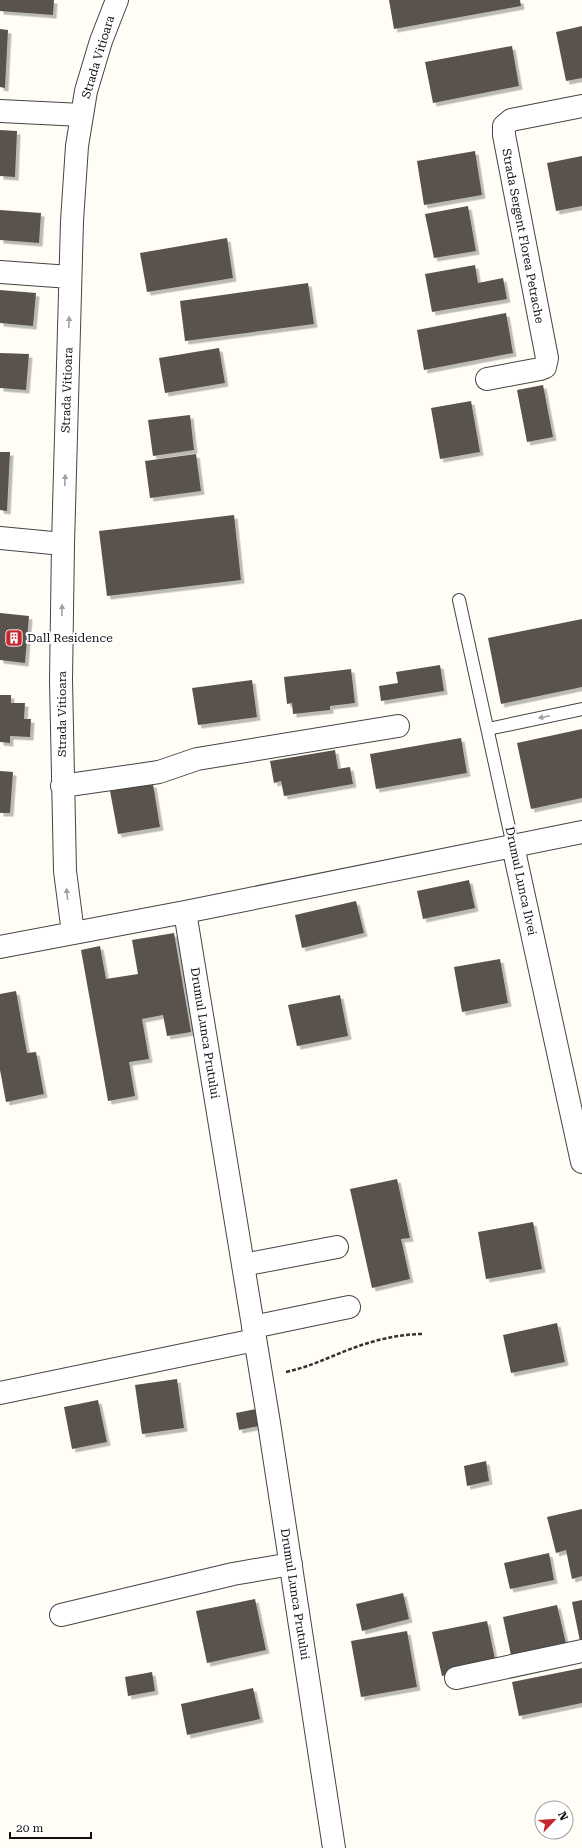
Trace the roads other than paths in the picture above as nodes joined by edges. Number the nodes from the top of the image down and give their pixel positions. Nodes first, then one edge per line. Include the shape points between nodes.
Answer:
1 (117, 0) edge
2 (582, 106) edge
3 (0, 111) edge
4 (82, 115) junction
5 (0, 272) edge
6 (70, 277) junction
7 (487, 379) dead end
8 (0, 538) edge
9 (63, 544) junction
10 (459, 600) dead end
11 (582, 709) edge
12 (398, 726) dead end
13 (488, 729) junction
14 (62, 786) junction
15 (582, 832) edge
16 (513, 846) junction
17 (185, 912) junction
18 (73, 933) junction
19 (0, 947) edge
20 (582, 1162) edge
21 (337, 1247) dead end
22 (243, 1265) junction
23 (349, 1307) dead end
24 (254, 1334) junction
25 (0, 1392) edge
26 (291, 1564) junction
27 (61, 1615) dead end
28 (582, 1651) edge
29 (456, 1678) dead end
30 (334, 1848) edge

1 - 4 street, Strada Vitioara via 101,41 86,91
2 - 7 street, Strada Sergent Florea Petrache via 511,120 504,126 547,358 545,366 540,370
3 - 4 street
4 - 6 street, Strada Vitioara via 77,146
5 - 6 street
9 -> 6 street, Strada Vitioara
8 - 9 street
14 -> 9 street, Strada Vitioara
10 - 13 lane, Drumul Lunca Ilvei
11 -> 13 lane
12 - 14 street via 196,759 159,772
13 - 16 lane, Drumul Lunca Ilvei
18 -> 14 street, Strada Vitioara via 65,871
15 - 16 street
16 - 17 street
16 - 20 street, Drumul Lunca Ilvei
17 - 18 street
17 - 22 street, Drumul Lunca Prutului
18 - 19 street
21 - 22 street
22 - 24 street, Drumul Lunca Prutului
23 - 24 street
24 - 25 street
24 - 26 street, Drumul Lunca Prutului
26 - 27 street via 233,1574
26 - 30 street, Drumul Lunca Prutului
28 - 29 street

